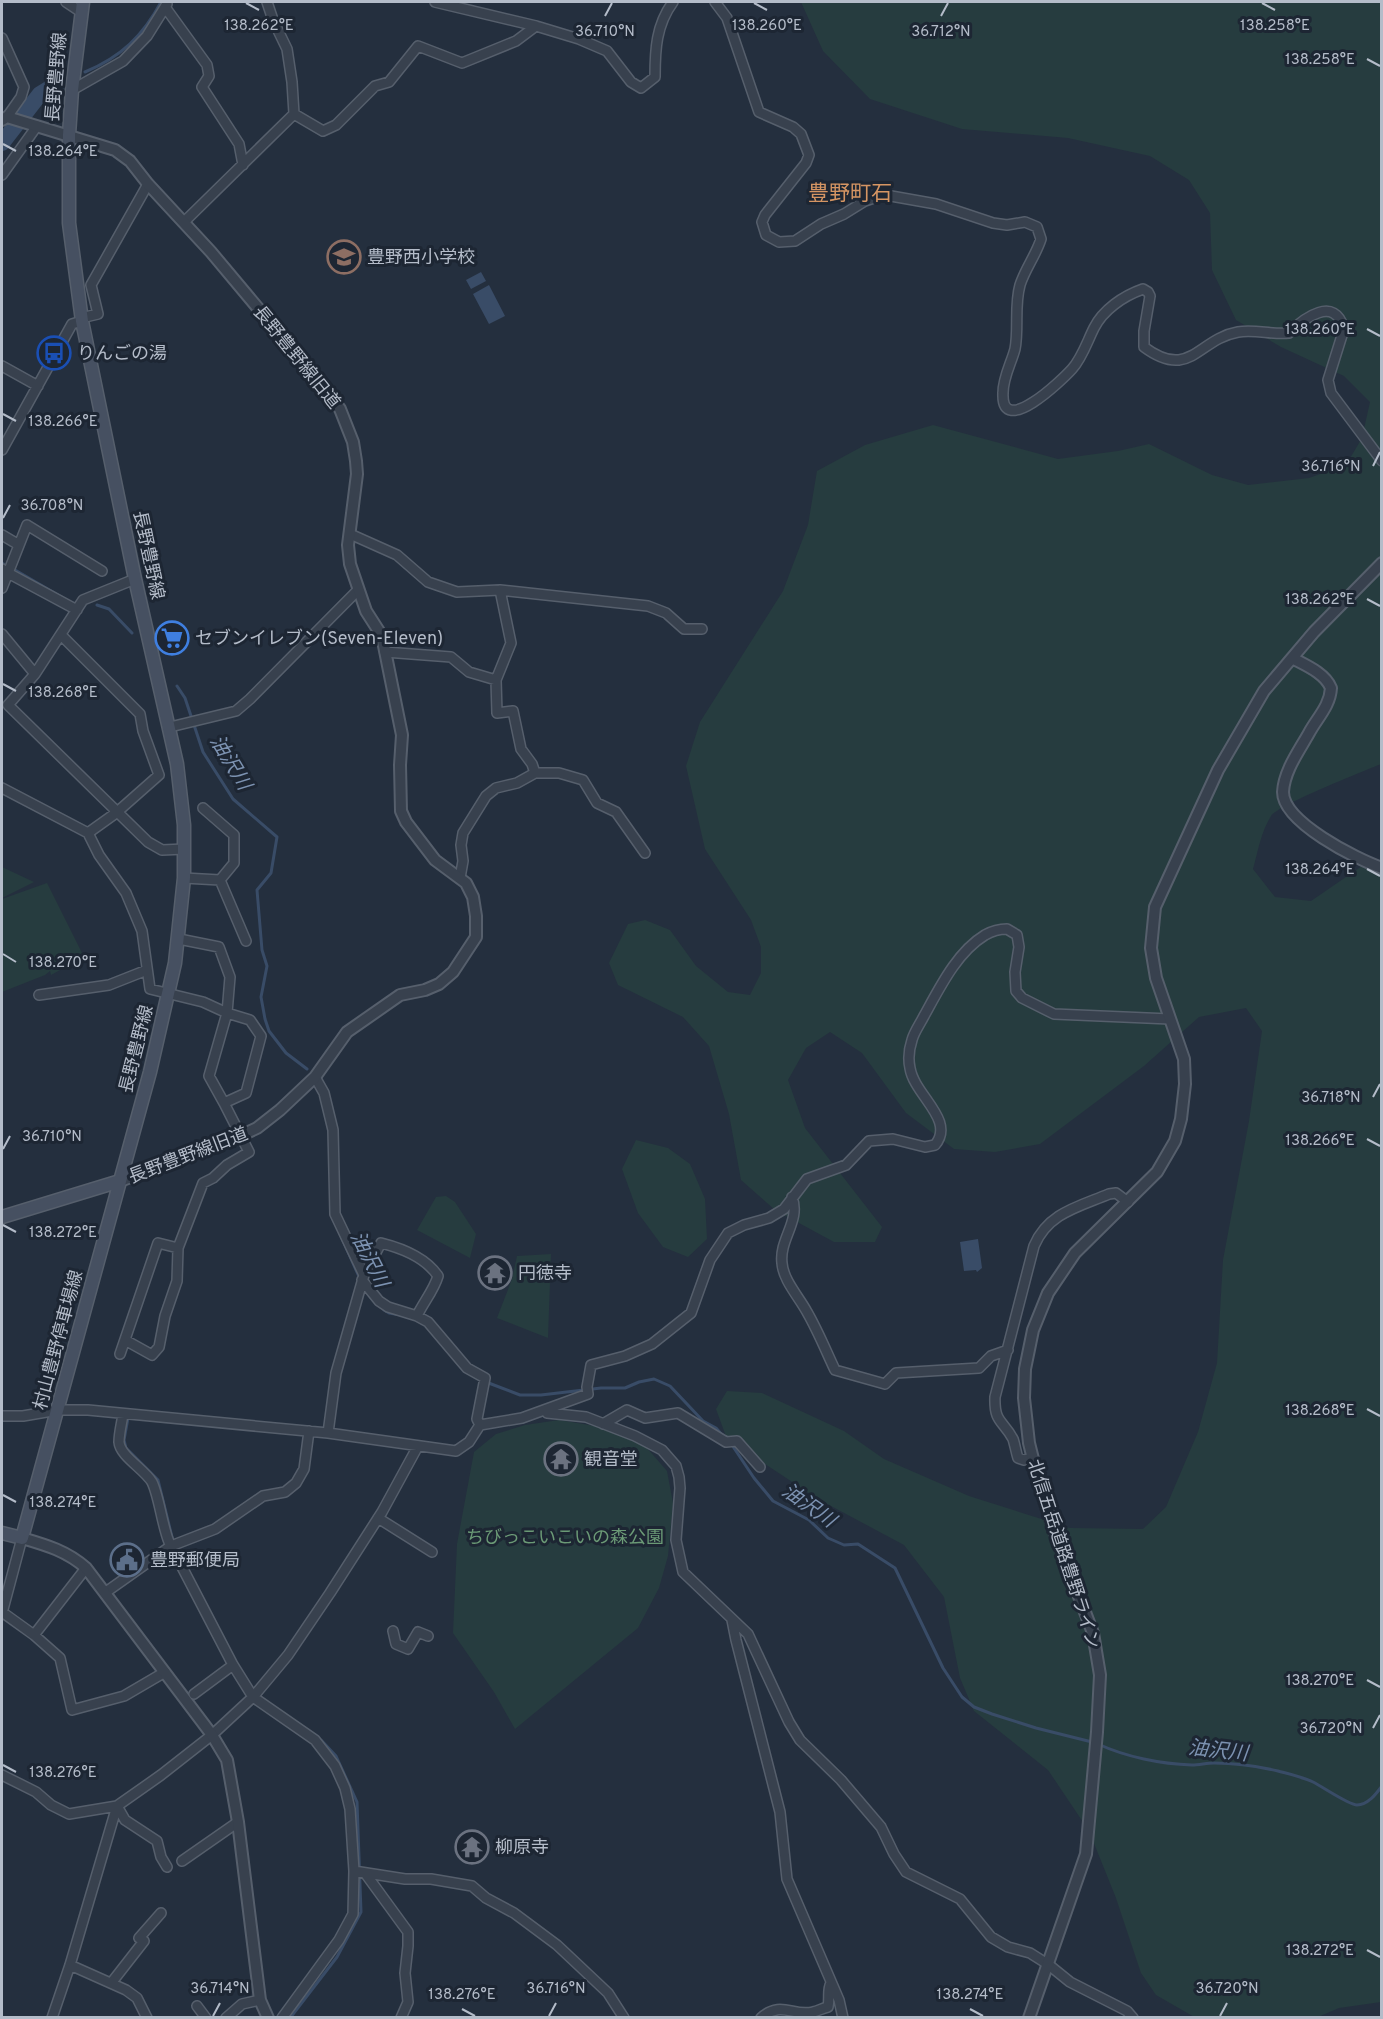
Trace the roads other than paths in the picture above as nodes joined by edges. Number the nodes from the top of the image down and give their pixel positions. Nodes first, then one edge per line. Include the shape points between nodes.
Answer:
1 (66, 2) edge
2 (267, 2) edge
3 (435, 2) edge
4 (673, 2) edge
5 (715, 2) edge
6 (166, 4) edge
7 (82, 7) edge
8 (536, 26) junction
9 (2, 38) edge
10 (72, 90) junction
11 (294, 114) junction
12 (7, 119) edge
13 (34, 125) junction
14 (69, 135) junction
15 (243, 165) junction
16 (2, 175) edge
17 (148, 184) junction
18 (184, 222) junction
19 (82, 320) junction
20 (2, 366) edge
21 (38, 386) junction
22 (2, 450) edge
23 (1382, 461) edge
24 (350, 534) junction
25 (2, 535) edge
26 (19, 545) junction
27 (1382, 563) edge
28 (5, 571) edge
29 (102, 571) dead end
30 (135, 579) junction
31 (2, 588) edge
32 (358, 590) junction
33 (500, 590) junction
34 (77, 610) junction
35 (702, 629) dead end
36 (2, 634) edge
37 (61, 635) junction
38 (385, 652) junction
39 (1292, 658) junction
40 (35, 674) junction
41 (496, 680) junction
42 (6, 704) edge
43 (2, 716) edge
44 (176, 726) junction
45 (534, 773) junction
46 (2, 788) edge
47 (203, 807) dead end
48 (116, 813) junction
49 (88, 833) junction
50 (185, 849) junction
51 (645, 853) dead end
52 (1382, 868) edge
53 (184, 878) junction
54 (460, 878) junction
55 (220, 880) junction
56 (179, 939) junction
57 (246, 941) dead end
58 (147, 970) junction
59 (169, 992) junction
60 (39, 995) dead end
61 (227, 1013) junction
62 (1170, 1019) junction
63 (315, 1077) junction
64 (224, 1103) junction
65 (242, 1135) junction
66 (120, 1181) junction
67 (792, 1197) junction
68 (1128, 1203) junction
69 (2, 1217) edge
70 (178, 1248) junction
71 (362, 1279) junction
72 (417, 1316) junction
73 (125, 1340) junction
74 (1008, 1350) junction
75 (120, 1353) dead end
76 (58, 1410) junction
77 (543, 1412) junction
78 (123, 1414) junction
79 (2, 1416) edge
80 (603, 1424) junction
81 (480, 1425) junction
82 (309, 1431) junction
83 (327, 1433) junction
84 (418, 1446) junction
85 (1033, 1458) junction
86 (760, 1467) dead end
87 (378, 1518) junction
88 (2, 1533) edge
89 (22, 1538) junction
90 (171, 1546) junction
91 (432, 1552) dead end
92 (86, 1568) junction
93 (106, 1592) junction
94 (2, 1613) edge
95 (732, 1620) junction
96 (393, 1631) dead end
97 (34, 1635) junction
98 (428, 1636) dead end
99 (233, 1665) junction
100 (165, 1672) junction
101 (194, 1694) dead end
102 (253, 1698) junction
103 (212, 1735) junction
104 (2, 1775) edge
105 (117, 1806) junction
106 (238, 1822) junction
107 (182, 1861) dead end
108 (167, 1868) dead end
109 (354, 1871) junction
110 (365, 1873) junction
111 (161, 1913) dead end
112 (70, 1965) junction
113 (1049, 1965) junction
114 (112, 1982) junction
115 (831, 1983) junction
116 (260, 2000) junction
117 (197, 2006) dead end
118 (52, 2018) edge
119 (147, 2018) edge
120 (206, 2018) edge
121 (226, 2018) edge
122 (268, 2018) edge
123 (282, 2018) edge
124 (401, 2018) edge
125 (624, 2018) edge
126 (761, 2018) edge
127 (843, 2018) edge
128 (1029, 2018) edge
129 (1132, 2018) edge

1 - 7 street
2 - 11 street via 286,49
3 - 8 street
4 - 8 street via 664,13 655,45 655,77 641,88 631,82 607,51
5 - 23 street via 727,18 759,112 793,127 801,134 809,155 765,214 762,222 766,235 779,242 795,241 865,201 891,196 936,204 993,223 1025,222 1037,227 1041,239 1019,289 1016,306 1015,348 1003,392 1008,408 1025,408 1066,375 1100,318 1115,304 1143,289 1150,296 1144,347 1173,361 1194,355 1228,334 1290,333 1302,320 1325,311 1338,317 1344,329 1328,381 1331,393
6 - 10 street via 147,36 123,61
6 - 15 street via 207,65 209,76 202,87 239,144
7 - 10 main road, 長野豊野線
8 - 11 street via 516,41 462,63 418,46 389,82 375,86 336,125 323,131
9 - 12 street via 24,87
10 - 14 main road, 長野豊野線
11 - 15 street
12 - 13 street, 長野豊野線旧道
13 - 14 street, 長野豊野線旧道
13 - 16 street
14 - 17 street, 長野豊野線旧道 via 115,150 130,161
14 - 19 main road, 長野豊野線 via 69,224
15 - 18 street
17 - 18 street, 長野豊野線旧道
17 - 19 street via 91,285 98,314
18 - 24 street, 長野豊野線旧道 via 340,409 356,461
19 - 21 street via 72,324
19 - 30 main road, 長野豊野線
20 - 21 street
21 - 22 street
24 - 32 street, 長野豊野線旧道 via 350,564
24 - 33 street via 397,555 428,582 457,592
25 - 26 street
26 - 28 street
26 - 29 street via 27,525
27 - 39 street, 北信五岳道路豊野ライン
28 - 31 street
28 - 34 street
30 - 34 street via 83,600
30 - 44 main road, 長野豊野線
32 - 38 street, 長野豊野線旧道 via 382,636
32 - 44 street via 236,711
33 - 35 street via 648,606 666,613 684,629
33 - 41 street via 512,643
34 - 37 street
36 - 40 street
37 - 40 street
37 - 48 street via 140,714 159,775
38 - 41 street via 451,657 469,672
38 - 54 street, 長野豊野線旧道 via 402,735 401,811 435,860
39 - 52 street via 1328,681 1330,692 1291,765 1284,785 1285,801 1293,814 1318,834
39 - 62 street, 北信五岳道路豊野ライン via 1264,691 1218,770 1155,907 1150,948
40 - 42 street
41 - 45 street via 497,713 513,711 521,749
42 - 43 street
42 - 48 street
44 - 50 main road, 長野豊野線
45 - 51 street via 559,772 583,780 597,803 616,812
45 - 54 street via 486,796 463,833
46 - 49 street
47 - 55 street via 234,835 234,862
48 - 49 street
48 - 50 street via 162,850
49 - 58 street via 126,892 142,931
50 - 53 main road, 長野豊野線
53 - 55 street
53 - 56 main road, 長野豊野線
54 - 63 street, 長野豊野線旧道 via 473,897 476,937 453,972 439,984 400,995 347,1032
55 - 57 street
56 - 59 main road, 長野豊野線
56 - 61 street via 219,947 230,977
58 - 59 street via 150,989
58 - 60 street via 109,985
59 - 61 street
59 - 66 main road, 長野豊野線
61 - 64 street via 209,1076
61 - 64 street via 250,1020 261,1036 246,1093
62 - 67 street via 1054,1014 1017,992 1016,933 1005,929 987,934 959,960 912,1039 910,1070 918,1090 941,1123 938,1141 929,1148 899,1139 869,1141 846,1165 807,1179
62 - 68 street, 北信五岳道路豊野ライン via 1184,1059 1181,1119 1175,1141 1157,1172
63 - 65 street, 長野豊野線旧道 via 280,1110
63 - 71 street via 324,1093 333,1130 335,1214
64 - 65 street
65 - 66 street, 長野豊野線旧道
65 - 70 street via 249,1152 203,1183
66 - 69 main road
66 - 76 main road, 村山豊野停車場線
67 - 74 street via 794,1217 781,1254 782,1267 835,1370 885,1384 896,1373 979,1368 991,1356
67 - 77 street via 784,1209 769,1218 728,1233 710,1260 691,1313 652,1344 591,1365 588,1390
68 - 74 street via 1116,1192 1109,1194 1058,1216 1040,1232
68 - 85 street, 北信五岳道路豊野ライン via 1075,1253 1048,1293 1033,1330 1024,1398
70 - 73 street via 158,1243
70 - 73 street via 177,1281 159,1347 152,1355
71 - 72 street via 379,1301
71 - 72 street via 381,1243 421,1260 438,1276
71 - 83 street via 336,1372
72 - 81 street via 428,1322 467,1368 485,1381 477,1419
73 - 75 street
74 - 85 street via 994,1409 1014,1441 1018,1458
76 - 78 street
76 - 79 street
76 - 89 main road, 村山豊野停車場線
77 - 80 street
77 - 81 street
78 - 82 street
78 - 90 street via 119,1442 122,1451 152,1484
80 - 86 street via 627,1410 645,1418 678,1413 726,1442 737,1441
80 - 95 street via 662,1450 676,1466 680,1488 675,1540 683,1572
81 - 84 street via 469,1442 456,1450
82 - 83 street
82 - 90 street via 304,1470 296,1483 285,1492 263,1496 214,1529
83 - 84 street
84 - 87 street
85 - 113 street, 北信五岳道路豊野ライン via 1057,1539 1093,1633 1100,1675 1086,1854
87 - 91 street
87 - 102 street via 288,1655
88 - 89 main road
89 - 92 street via 61,1550
89 - 94 street
90 - 93 street
90 - 99 street
92 - 93 street
92 - 97 street
93 - 100 street
94 - 97 street
95 - 113 street via 748,1634 800,1740 881,1827 906,1872 960,1899 991,1937
95 - 115 street via 780,1812 787,1879
96 - 98 street via 396,1644 408,1649 418,1632
97 - 100 street via 60,1658 72,1710 124,1696
99 - 101 street
99 - 102 street
100 - 103 street
102 - 103 street
102 - 109 street via 315,1740 335,1766 350,1809
103 - 105 street
103 - 106 street via 227,1760
104 - 105 street via 69,1814
105 - 108 street via 125,1820 157,1841
105 - 112 street
106 - 107 street
106 - 116 street
109 - 110 street
109 - 123 street via 352,1914 327,1957
110 - 124 street via 408,1932 408,2002
110 - 125 street via 472,1886 557,1946 608,1993
111 - 114 street via 139,1938 144,1941
112 - 114 street
112 - 118 street
113 - 128 street, 北信五岳道路豊野ライン
113 - 129 street via 1070,1982 1126,2011
114 - 119 street via 137,1998
115 - 126 street via 828,2007 812,2013 769,2010
115 - 127 street
116 - 121 street via 242,2004
116 - 122 street
117 - 120 street

